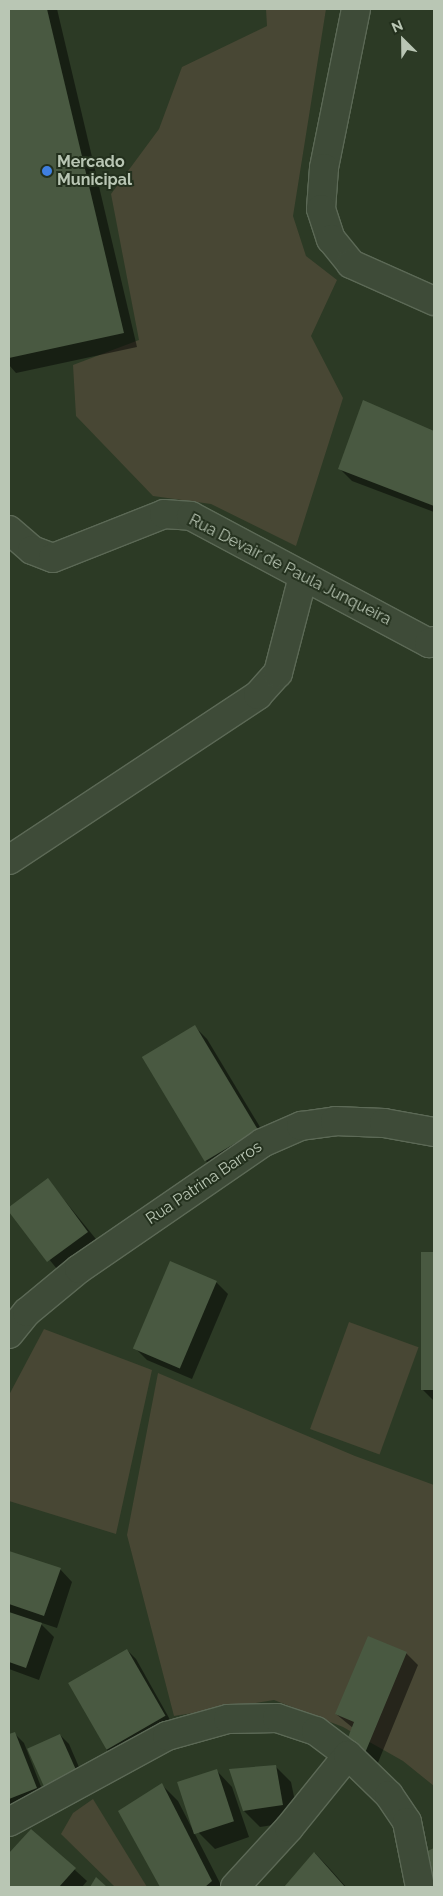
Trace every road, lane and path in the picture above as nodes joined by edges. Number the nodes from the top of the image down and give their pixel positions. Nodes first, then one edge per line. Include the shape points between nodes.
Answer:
1 (356, 9) edge
2 (434, 301) edge
3 (9, 530) edge
4 (303, 576) junction
5 (434, 640) edge
6 (9, 860) edge
7 (434, 1132) edge
8 (9, 1334) edge
9 (348, 1755) junction
10 (9, 1822) edge
11 (235, 1887) edge
12 (420, 1887) edge

1 - 2 street via 324,168 321,209 331,239 351,264
3 - 4 street, Rua Devair de Paula Junqueira via 32,550 53,558 164,514 191,516
4 - 5 street, Rua Devair de Paula Junqueira via 429,643
4 - 6 street via 278,673 258,695
7 - 8 street, Rua Patrina Barros via 384,1123 335,1121 301,1126 262,1142 79,1269 27,1312
9 - 10 street via 316,1732 278,1718 228,1718 167,1736
9 - 11 street via 289,1828
9 - 12 street via 390,1795 407,1822

